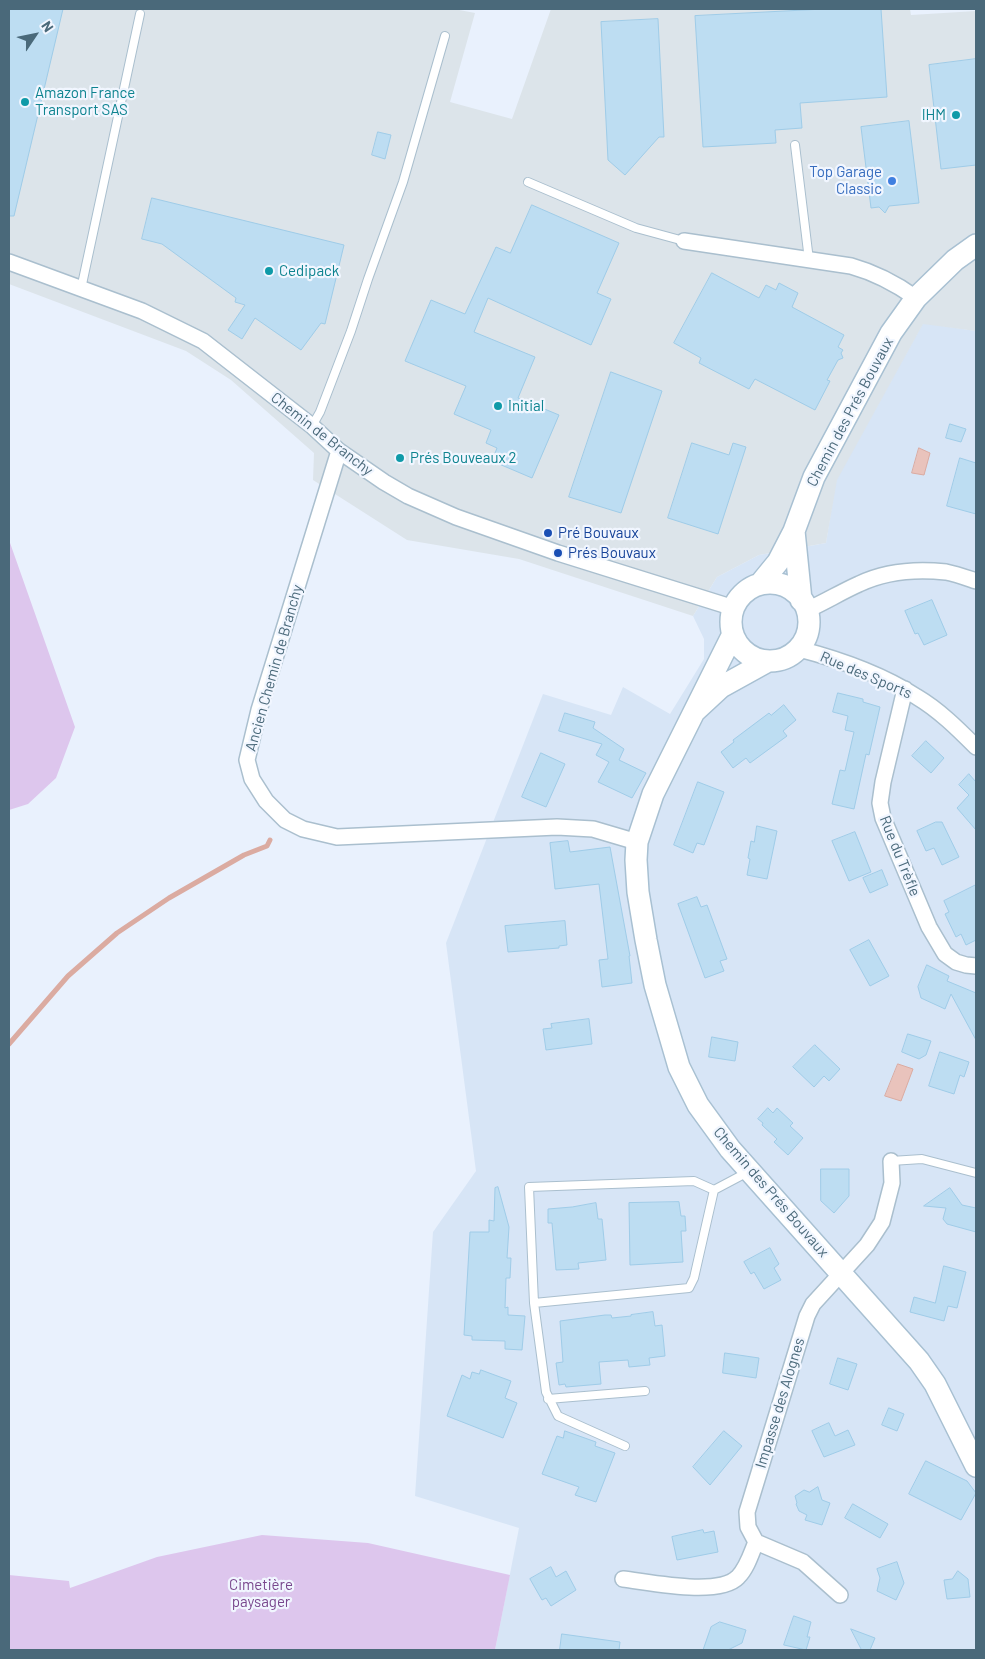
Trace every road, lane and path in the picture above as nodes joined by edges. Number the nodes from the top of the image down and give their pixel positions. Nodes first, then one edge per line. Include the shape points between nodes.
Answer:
1 (140, 14) dead end
2 (445, 36) dead end
3 (795, 145) dead end
4 (528, 182) dead end
5 (684, 241) joint
6 (976, 246) edge
7 (809, 260) junction
8 (9, 262) edge
9 (81, 289) junction
10 (916, 298) junction
11 (312, 426) junction
12 (339, 451) junction
13 (794, 531) junction
14 (976, 581) edge
15 (760, 584) junction
16 (804, 605) junction
17 (734, 608) junction
18 (733, 634) junction
19 (798, 649) junction
20 (768, 661) junction
21 (905, 690) junction
22 (694, 712) junction
23 (976, 747) edge
24 (637, 842) junction
25 (976, 966) edge
26 (891, 1161) joint
27 (750, 1171) junction
28 (976, 1173) edge
29 (714, 1190) junction
30 (841, 1273) junction
31 (534, 1304) junction
32 (644, 1391) dead end
33 (548, 1399) junction
34 (625, 1446) dead end
35 (976, 1466) edge
36 (756, 1542) junction
37 (623, 1579) dead end
38 (840, 1595) dead end

1 - 9 lane
2 - 11 lane via 403,182 351,331
3 - 7 lane
4 - 5 lane via 636,228
5 - 7 street
6 - 10 street, Chemin des Prés Bouvaux via 955,260
7 - 10 street via 873,273
8 - 9 street, Chemin de Branchy
9 - 11 street, Chemin de Branchy via 142,311 203,341
10 - 13 street, Chemin des Prés Bouvaux via 891,333 841,425 814,478
11 - 12 street, Chemin de Branchy
12 - 17 street, Chemin de Branchy via 408,496 456,517
12 - 24 street, Ancien Chemin de Branchy via 259,710 247,760 252,779 266,801 285,820 303,829 337,837 557,827 593,829
13 - 15 street, Chemin des Prés Bouvaux via 778,562
13 - 16 street, Chemin des Prés Bouvaux
14 - 16 street via 948,572 913,571 878,577 828,601
15 - 16 street via 787,587 799,596
15 - 17 street via 740,597
16 - 19 street via 809,620 808,631
17 - 18 street via 731,617
18 - 20 street via 745,652
18 - 22 street, Chemin des Prés Bouvaux
19 - 20 street via 782,660
19 - 21 street, Rue des Sports via 822,655
20 - 22 street via 721,687
21 - 23 street, Rue des Sports via 920,698
21 - 25 street, Rue du Trèfle via 883,782 880,803 883,818 928,927 945,954 956,962
22 - 24 street, Chemin des Prés Bouvaux via 654,794
24 - 27 street, Chemin des Prés Bouvaux via 638,892 646,940 678,1067 698,1105
26 - 28 lane via 922,1159
26 - 30 street, Impasse des Alognes via 892,1183 882,1222 867,1245
27 - 29 lane
27 - 30 street, Chemin des Prés Bouvaux
29 - 31 lane via 689,1288
29 - 31 lane via 694,1181 529,1187
30 - 35 street, Chemin des Prés Bouvaux via 919,1361 935,1384
30 - 36 street, Impasse des Alognes via 812,1304 807,1316 747,1512 748,1527
31 - 33 lane
32 - 33 lane
33 - 34 lane via 558,1416
36 - 37 street via 737,1579 724,1584 704,1588
36 - 38 street via 803,1562

